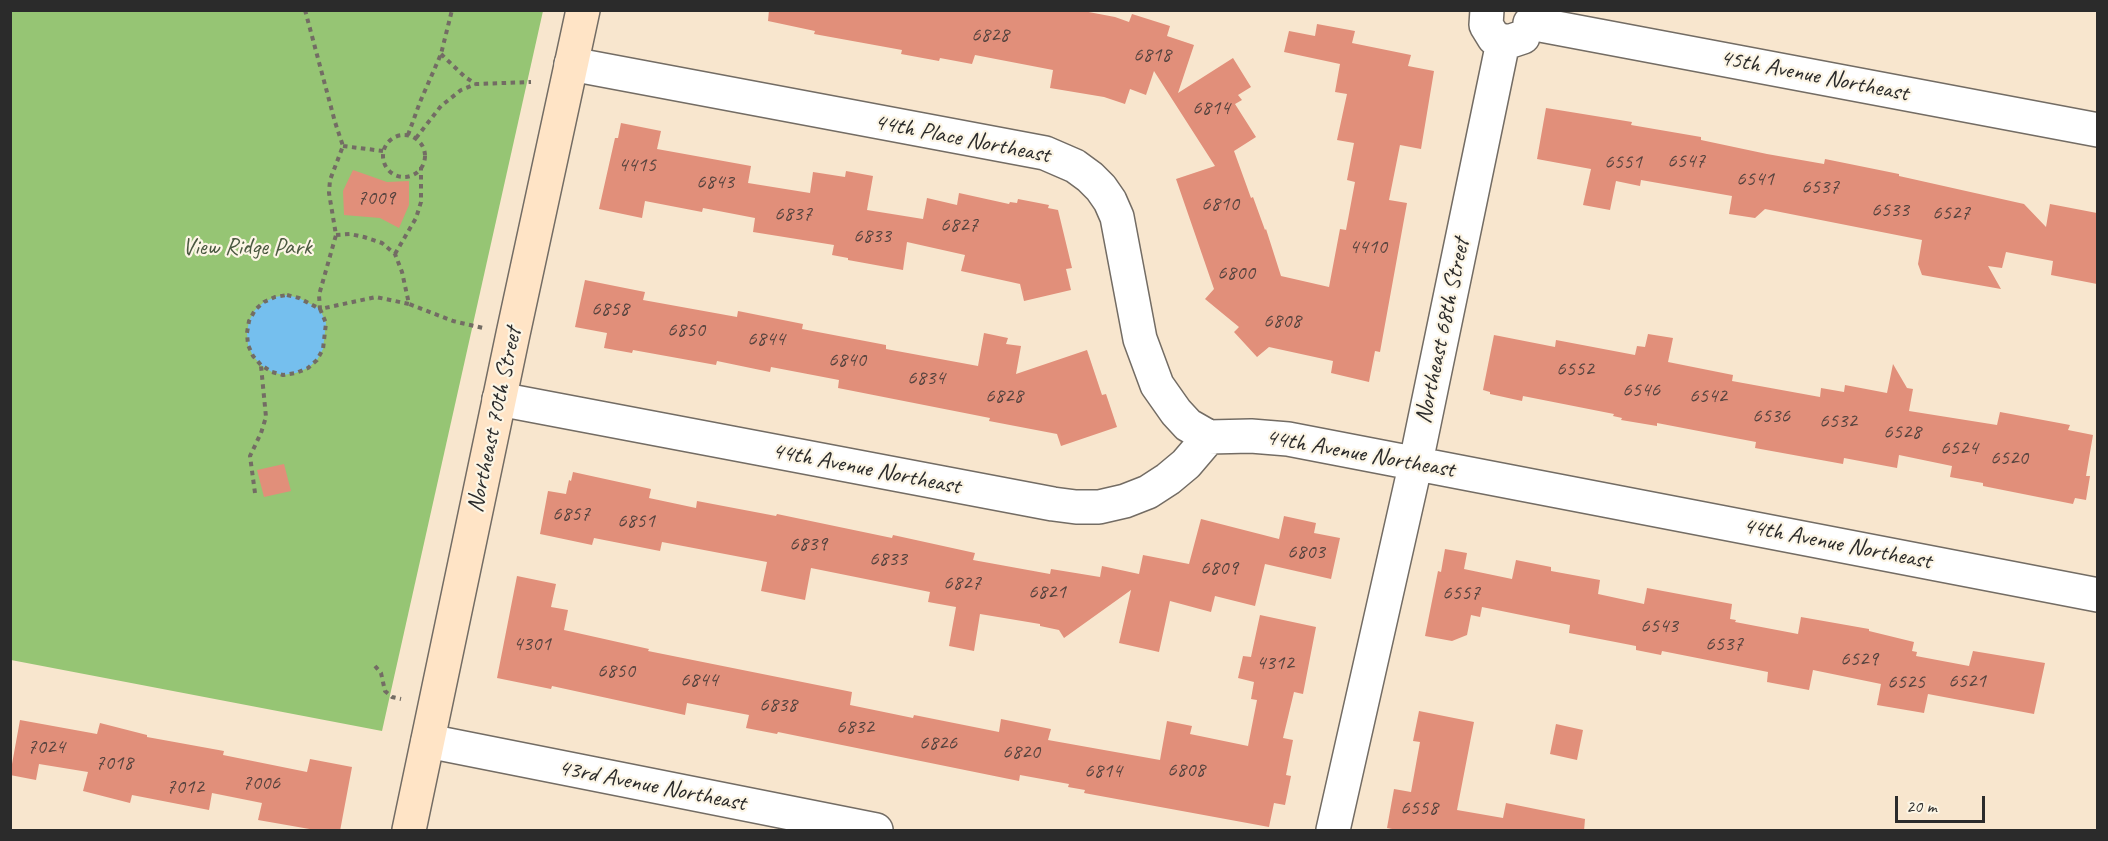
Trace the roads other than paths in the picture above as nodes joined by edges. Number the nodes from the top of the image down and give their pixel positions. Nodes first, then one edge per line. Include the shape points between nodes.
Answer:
1 (583, 10) edge
2 (1479, 12) edge
3 (1530, 17) edge
4 (1503, 42) junction
5 (572, 64) junction
6 (2097, 130) edge
7 (499, 399) junction
8 (1209, 438) junction
9 (1416, 462) junction
10 (2097, 595) edge
11 (428, 741) junction
12 (409, 831) edge
13 (876, 831) edge
14 (1334, 831) edge

1 - 5 street, Northeast 70th Street
2 - 4 street via 1489,33
3 - 4 street via 1522,38
3 - 6 street, 45th Avenue Northeast
4 - 9 street, Northeast 68th Street
5 - 7 street, Northeast 70th Street
5 - 8 street, 44th Place Northeast via 1045,153 1075,166 1101,188 1117,217 1140,339 1157,385 1188,425
7 - 8 street, 44th Avenue Northeast via 1076,507 1099,507 1148,492 1186,464
7 - 11 street, Northeast 70th Street
8 - 9 street, 44th Avenue Northeast via 1288,439
9 - 10 street, 44th Avenue Northeast
9 - 14 street, Northeast 68th Street
11 - 12 street, Northeast 70th Street
11 - 13 street, 43rd Avenue Northeast

